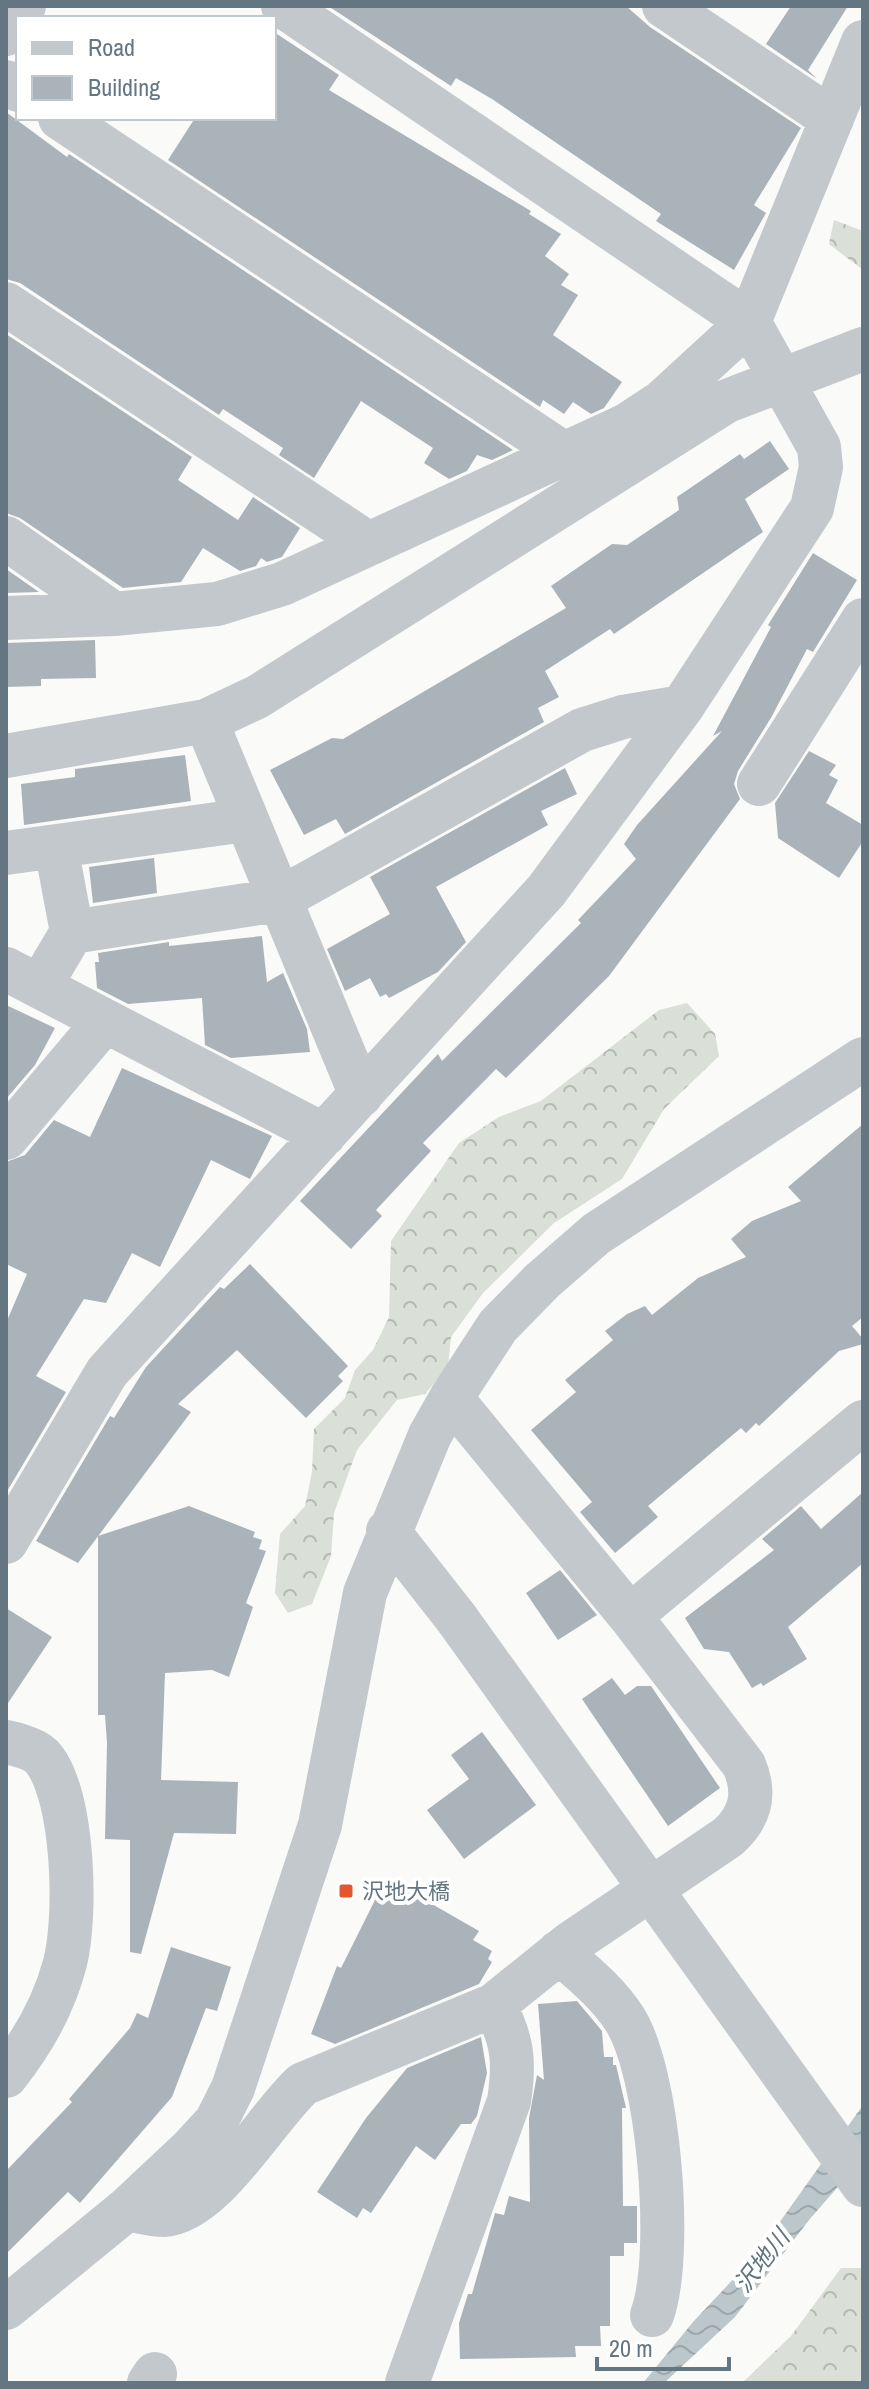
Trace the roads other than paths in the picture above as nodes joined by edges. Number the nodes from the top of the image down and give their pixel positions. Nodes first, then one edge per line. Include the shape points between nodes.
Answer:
1 (283, 6) edge
2 (664, 6) edge
3 (863, 42) edge
4 (832, 119) junction
5 (63, 120) edge
6 (6, 304) edge
7 (749, 322) junction
8 (863, 349) edge
9 (782, 378) junction
10 (566, 455) junction
11 (6, 538) edge
12 (369, 544) junction
13 (114, 614) junction
14 (6, 618) edge
15 (863, 620) edge
16 (682, 707) junction
17 (206, 721) junction
18 (6, 756) edge
19 (759, 784) dead end
20 (246, 820) junction
21 (56, 847) junction
22 (6, 853) edge
23 (278, 900) junction
24 (72, 932) junction
25 (23, 977) edge
26 (104, 1022) junction
27 (863, 1059) edge
28 (361, 1095) junction
29 (324, 1135) junction
30 (6, 1138) edge
31 (451, 1398) junction
32 (863, 1422) edge
33 (388, 1531) junction
34 (6, 1542) edge
35 (630, 1616) junction
36 (6, 1742) edge
37 (559, 1952) junction
38 (494, 2005) junction
39 (6, 2076) edge
40 (863, 2185) edge
41 (127, 2209) junction
42 (6, 2308) edge
43 (652, 2315) dead end
44 (407, 2383) edge

1 - 7 street
2 - 4 street
3 - 4 street
4 - 7 street
5 - 10 street
6 - 12 street
7 - 9 street
7 - 10 street via 662,402
8 - 9 street
9 - 16 street via 819,447 821,467 812,508
9 - 17 street via 727,401 362,633 257,697
10 - 12 street
11 - 13 street
12 - 13 street via 282,584 217,604
13 - 14 street
15 - 19 street
16 - 23 street via 582,730
16 - 28 street via 546,891
17 - 18 street
17 - 20 street
20 - 21 street
20 - 23 street
21 - 22 street
21 - 24 street
23 - 24 street
23 - 28 street
24 - 25 street
25 - 26 street
26 - 29 street
26 - 30 street
27 - 31 street via 596,1234 498,1326
28 - 29 street
29 - 34 street via 107,1372
31 - 33 street
31 - 35 street
32 - 35 street
33 - 40 street, bridge via 457,1619
33 - 41 street via 365,1593 320,1825 233,2088 216,2122
35 - 37 street via 744,1765 751,1782 748,1816 728,1837
36 - 39 street via 43,1756 53,1776 64,1815 72,1904 66,1962 47,2012
37 - 38 street
37 - 43 street via 614,2004 638,2053 662,2182 660,2285
38 - 41 street via 303,2084 232,2170 193,2203 165,2215
38 - 44 street via 510,2034 509,2101
41 - 42 street

